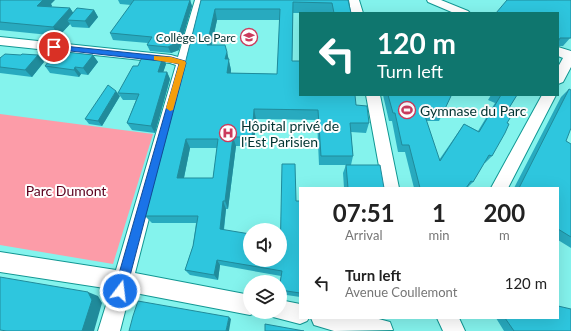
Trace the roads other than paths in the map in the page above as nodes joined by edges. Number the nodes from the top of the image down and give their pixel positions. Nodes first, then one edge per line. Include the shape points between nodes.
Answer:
1 (200, 0) edge
2 (354, 0) edge
3 (432, 0) edge
4 (357, 12) edge
5 (462, 12) edge
6 (0, 41) edge
7 (559, 51) edge
8 (571, 56) edge
9 (182, 63) junction
10 (559, 76) edge
11 (372, 96) edge
12 (548, 96) edge
13 (391, 187) edge
14 (499, 187) edge
15 (0, 262) edge
16 (123, 281) junction
17 (243, 304) edge
18 (287, 311) edge
19 (299, 314) edge
20 (329, 319) edge
21 (448, 319) edge
22 (383, 326) edge
23 (109, 331) edge
24 (454, 331) edge

1 - 9 street
2 - 4 street
3 - 5 street
6 - 9 street via 171,59
7 - 8 street
8 - 10 street
9 - 16 street
11 - 13 street
12 - 14 street
15 - 16 street
16 - 17 street
16 - 23 street
18 - 19 street
20 - 22 street
21 - 24 street

